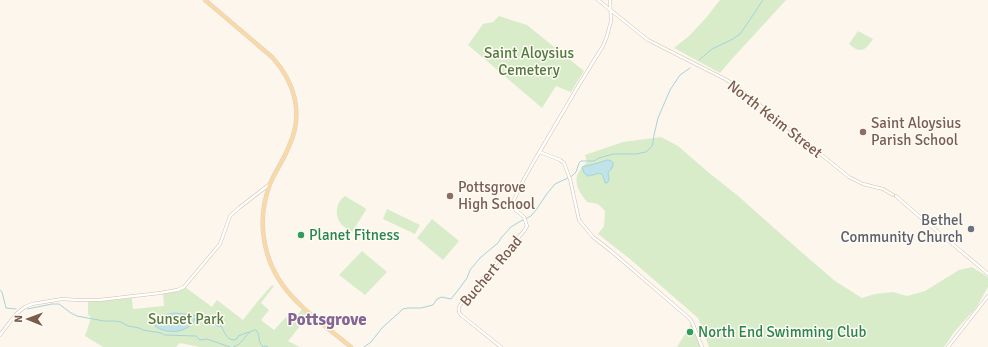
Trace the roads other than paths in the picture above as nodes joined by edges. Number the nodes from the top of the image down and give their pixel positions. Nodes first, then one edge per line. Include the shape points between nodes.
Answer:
1 (205, 0) edge
2 (598, 0) edge
3 (610, 0) edge
4 (611, 11) junction
5 (540, 152) junction
6 (270, 184) junction
7 (988, 274) edge
8 (988, 296) edge
9 (0, 335) edge
10 (351, 347) edge
11 (501, 347) edge
12 (702, 347) edge
13 (948, 347) edge

1 - 6 main road via 281,66 293,91 296,112 294,132
2 - 4 street, North Keim Street
3 - 4 street, Buchert Road
4 - 5 street, Buchert Road via 603,46
4 - 7 street, North Keim Street via 648,40 736,86 849,177 883,189 894,196
5 - 11 street, Buchert Road via 511,206 525,219 527,226 458,309 460,315
5 - 12 street via 564,163 579,220 592,237 690,318
6 - 9 street via 233,212 220,244 184,287 170,292 112,299 62,298 32,304 16,314
6 - 10 main road via 264,202 262,226 268,258 274,272 294,299
8 - 13 street

